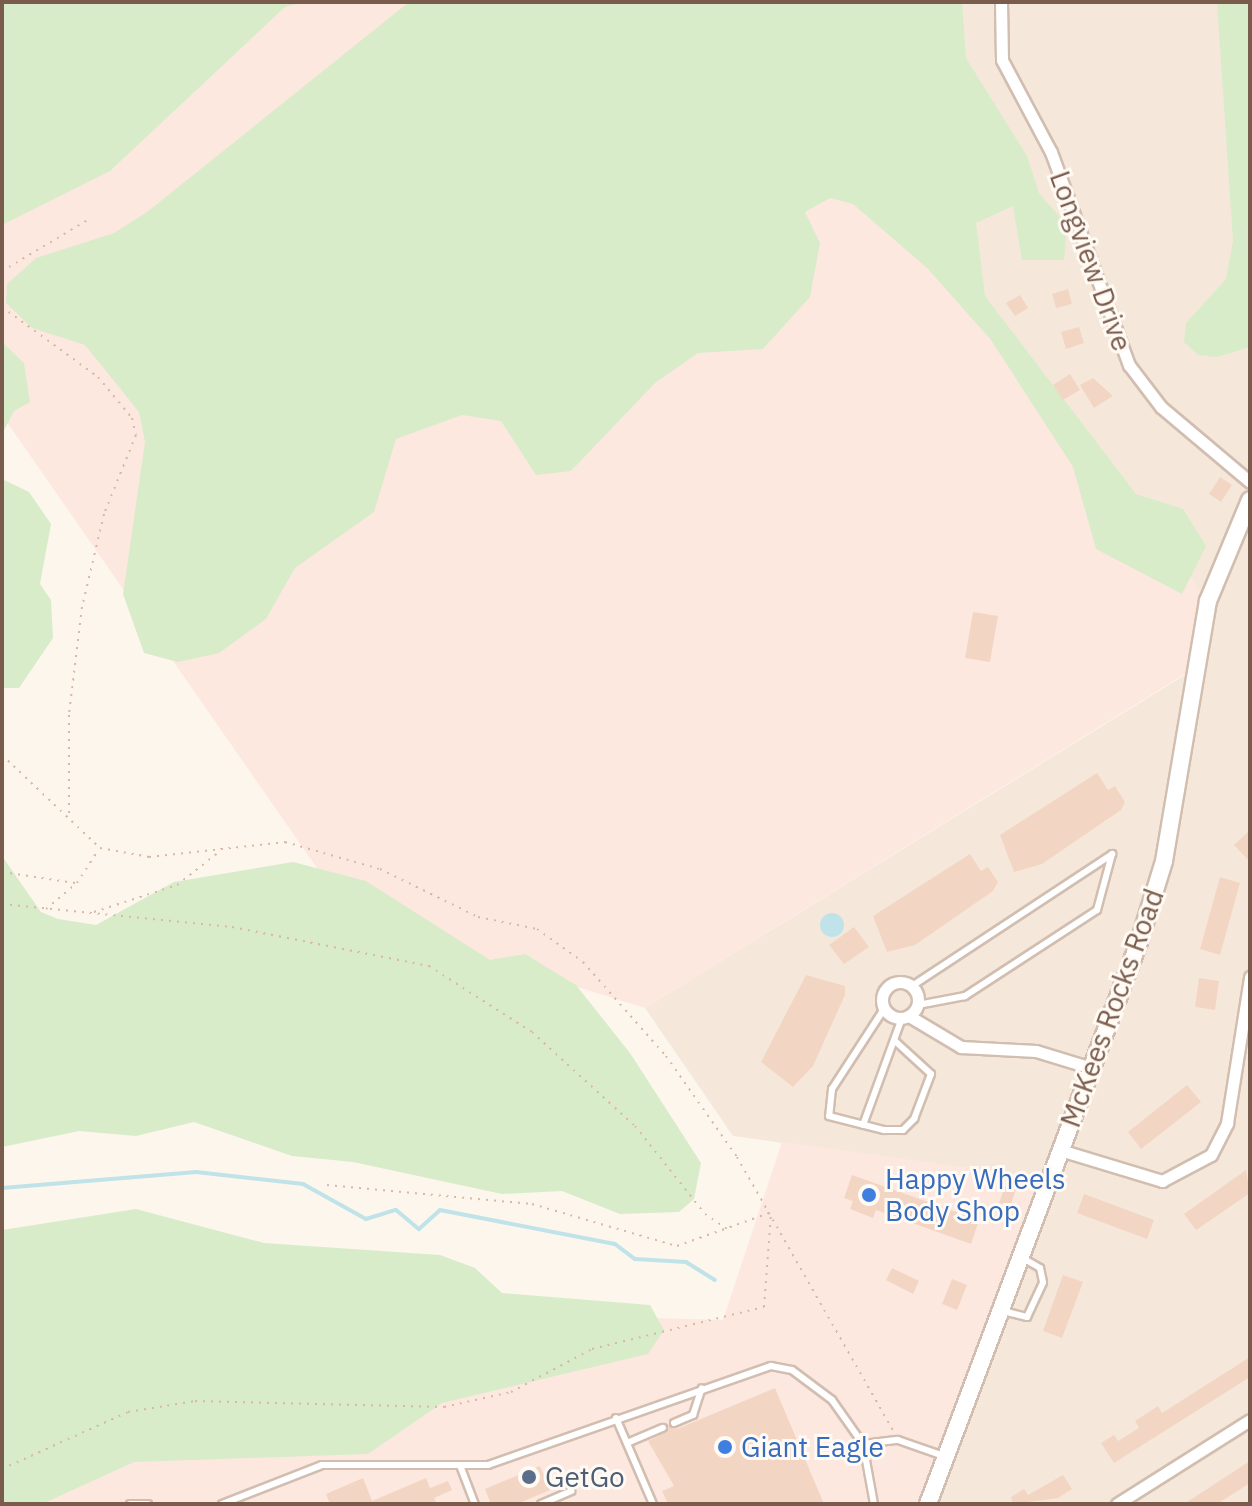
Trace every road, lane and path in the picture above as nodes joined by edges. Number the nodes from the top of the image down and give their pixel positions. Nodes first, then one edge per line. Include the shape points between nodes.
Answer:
1 (1001, 2) edge
2 (91, 218) dead end
3 (2, 271) edge
4 (2, 307) edge
5 (1250, 482) edge
6 (1250, 500) edge
7 (2, 755) edge
8 (69, 817) junction
9 (100, 848) junction
10 (219, 851) junction
11 (2, 872) edge
12 (77, 883) junction
13 (2, 904) edge
14 (46, 909) junction
15 (90, 913) junction
16 (1250, 977) edge
17 (912, 986) junction
18 (918, 1005) junction
19 (884, 1009) junction
20 (906, 1017) junction
21 (895, 1041) junction
22 (1244, 1052) edge
23 (1092, 1068) junction
24 (863, 1125) junction
25 (1060, 1150) junction
26 (327, 1185) dead end
27 (771, 1212) junction
28 (730, 1231) junction
29 (1021, 1257) junction
30 (1002, 1310) junction
31 (702, 1388) junction
32 (616, 1418) junction
33 (1250, 1420) edge
34 (674, 1423) dead end
35 (663, 1428) dead end
36 (898, 1440) junction
37 (627, 1443) junction
38 (863, 1444) junction
39 (947, 1457) junction
40 (461, 1468) junction
41 (2, 1469) edge
42 (571, 1491) dead end
43 (130, 1504) edge
44 (148, 1504) edge
45 (222, 1504) edge
46 (475, 1504) edge
47 (541, 1504) edge
48 (653, 1504) edge
49 (874, 1504) edge
50 (928, 1504) edge
51 (1117, 1504) edge

1 - 5 street, Longview Drive via 1002,60 1051,152 1129,365 1161,407
2 - 3 path
4 - 8 path via 98,377 132,418 136,435 104,514 82,607 69,715
6 - 23 street, McKees Rocks Road via 1208,601 1164,861
7 - 8 path
8 - 9 path
9 - 10 path via 149,857
9 - 12 path
10 - 15 path via 177,885
10 - 27 path via 285,842 380,869 478,917 537,929 583,962 666,1056
11 - 12 path
12 - 14 path
13 - 14 path
14 - 15 path
15 - 28 path via 232,927 429,966 532,1032 635,1126 705,1214
16 - 22 street
17 - 18 street
17 - 18 lane via 1112,854 1097,910 965,996
17 - 19 street via 886,989
18 - 20 street
19 - 20 street
19 - 24 lane via 869,1023 825,1108 829,1116
20 - 21 lane
20 - 23 street via 961,1047 1036,1051
21 - 24 lane
21 - 24 lane via 931,1074 931,1086 903,1130
22 - 25 street via 1222,1139 1197,1167 1162,1181 1140,1179
23 - 25 street, McKees Rocks Road
25 - 29 street, McKees Rocks Road
26 - 28 path via 532,1204 677,1246
27 - 28 path
27 - 36 path
27 - 41 path via 764,1307 592,1349 511,1392 444,1407 195,1401 128,1412
29 - 30 street, McKees Rocks Road
29 - 30 lane via 1040,1268 1043,1282 1027,1317
30 - 39 street, McKees Rocks Road
31 - 32 lane
31 - 34 lane via 693,1415
31 - 38 lane via 771,1366 792,1370 832,1400
32 - 37 lane
32 - 40 lane
33 - 51 street
35 - 37 lane
36 - 38 lane
36 - 39 lane
37 - 48 lane
38 - 49 lane
39 - 50 street, McKees Rocks Road
40 - 45 lane via 322,1465
40 - 46 lane
42 - 47 lane
43 - 44 lane

